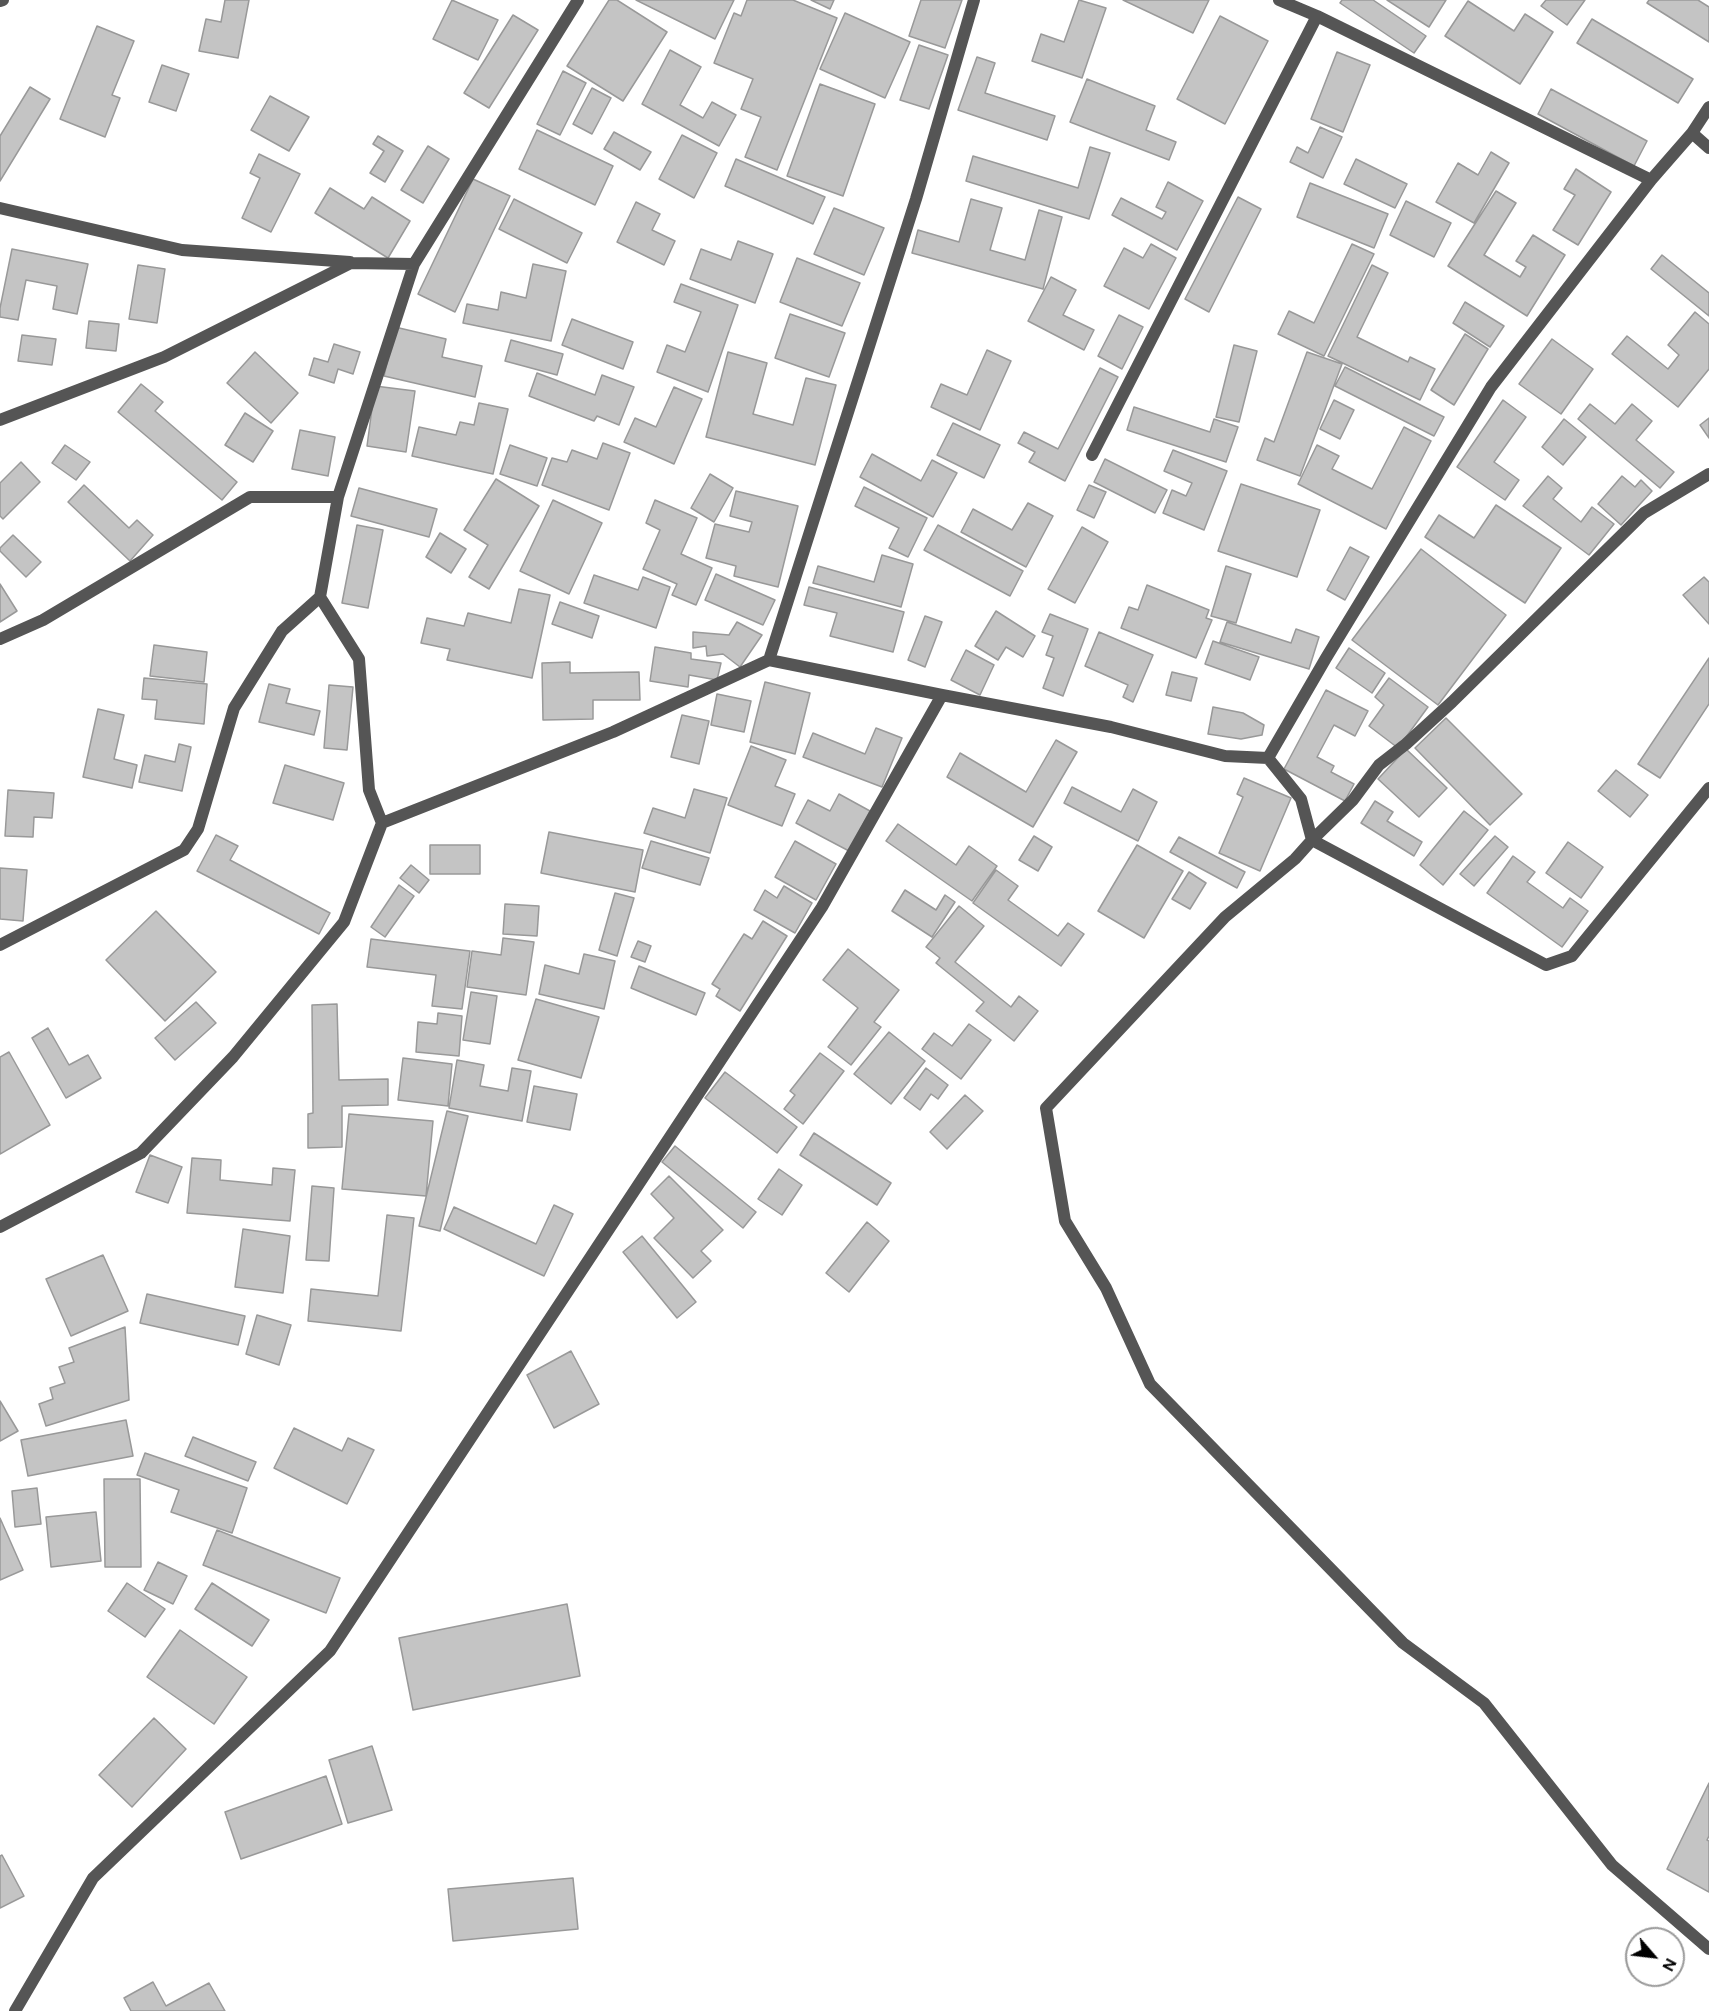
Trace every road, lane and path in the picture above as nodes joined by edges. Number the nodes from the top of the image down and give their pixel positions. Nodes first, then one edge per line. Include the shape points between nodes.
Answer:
1 (578, 0) edge
2 (974, 0) edge
3 (1279, 0) edge
4 (1317, 16) junction
5 (1709, 106) edge
6 (1692, 133) junction
7 (1709, 148) edge
8 (1651, 180) junction
9 (0, 208) edge
10 (351, 262) junction
11 (414, 264) junction
12 (0, 420) edge
13 (1092, 455) dead end
14 (1709, 474) edge
15 (338, 497) junction
16 (320, 597) junction
17 (0, 639) edge
18 (769, 660) junction
19 (942, 696) junction
20 (1268, 758) junction
21 (1709, 788) edge
22 (382, 823) junction
23 (1312, 840) junction
24 (0, 945) edge
25 (0, 1227) edge
26 (1709, 1949) edge
27 (15, 2011) edge

1 - 11 street
2 - 18 street via 916,199
3 - 4 street
4 - 8 street
4 - 13 street
5 - 6 street
6 - 7 street
6 - 8 street
8 - 20 street via 1491,387
9 - 10 street via 182,250
10 - 11 street
10 - 12 street via 164,357
11 - 15 street
14 - 23 street via 1644,513 1452,702 1379,765 1353,800
15 - 16 street
15 - 17 street via 250,497 43,620
16 - 22 street via 359,659 369,790
16 - 24 street via 282,631 234,708 198,829 184,850
18 - 19 street
18 - 22 street via 613,732
19 - 20 street via 1111,727 1225,756
19 - 27 street via 822,907 330,1651 93,1878
20 - 23 street via 1301,799
21 - 23 street via 1572,956 1546,965
22 - 25 street via 344,922 233,1058 141,1153
23 - 26 street via 1225,917 1046,1108 1065,1221 1106,1288 1150,1384 1403,1643 1484,1702 1612,1865

